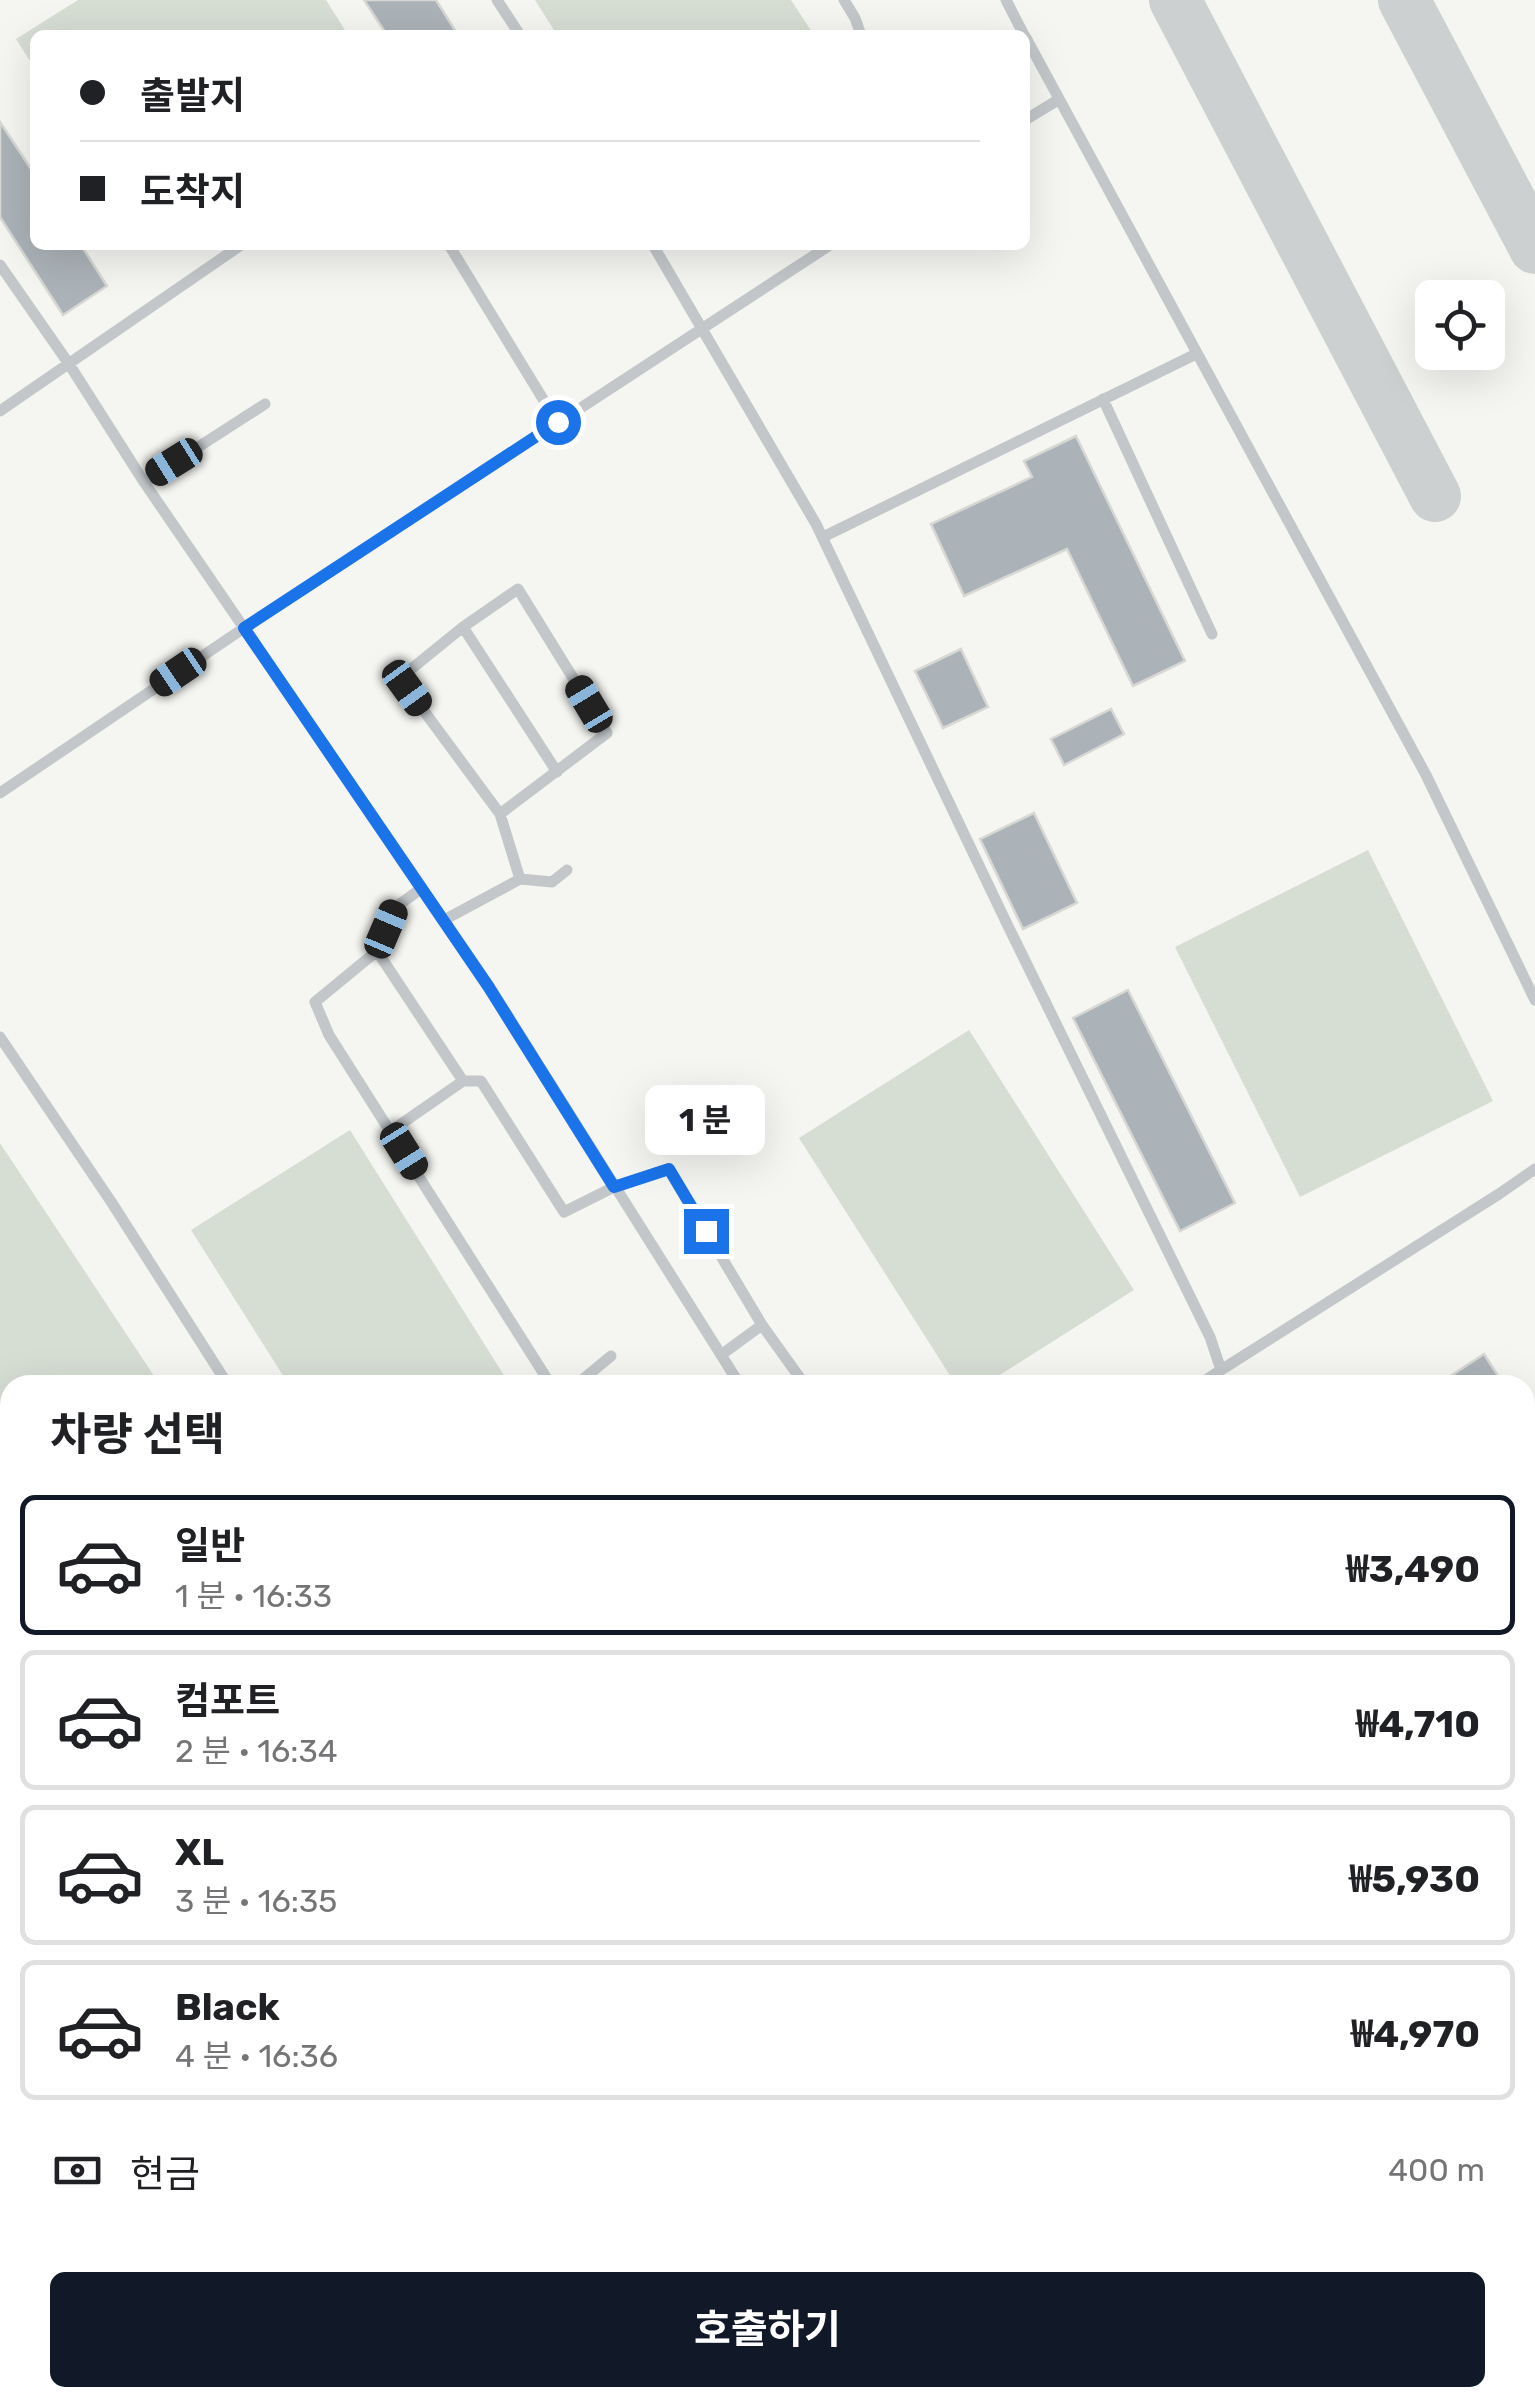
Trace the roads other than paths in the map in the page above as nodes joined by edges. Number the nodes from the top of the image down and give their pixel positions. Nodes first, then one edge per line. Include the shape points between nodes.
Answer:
1 (497, 0) edge
2 (844, 0) edge
3 (1006, 0) edge
4 (517, 30) edge
5 (859, 30) edge
6 (1022, 30) edge
7 (1030, 46) edge
8 (1058, 100) junction
9 (1030, 117) edge
10 (234, 250) edge
11 (452, 250) edge
12 (656, 250) edge
13 (822, 250) edge
14 (0, 265) edge
15 (702, 328) junction
16 (1196, 354) junction
17 (69, 364) junction
18 (1103, 399) junction
19 (265, 404) dead end
20 (0, 411) edge
21 (558, 422) junction
22 (144, 482) junction
23 (823, 537) junction
24 (463, 627) junction
25 (244, 628) junction
26 (1212, 634) dead end
27 (558, 772) junction
28 (0, 794) edge
29 (500, 814) junction
30 (567, 870) dead end
31 (520, 879) junction
32 (422, 888) junction
33 (444, 920) junction
34 (377, 951) junction
35 (1535, 1000) edge
36 (0, 1038) edge
37 (463, 1080) junction
38 (390, 1131) junction
39 (1535, 1169) edge
40 (614, 1187) junction
41 (762, 1325) junction
42 (722, 1355) junction
43 (611, 1356) dead end
44 (1221, 1370) junction
45 (222, 1375) edge
46 (546, 1375) edge
47 (588, 1375) edge
48 (734, 1375) edge
49 (797, 1375) edge
50 (1213, 1375) edge

1 - 4 lane
2 - 5 lane
3 - 6 lane
7 - 8 lane
8 - 9 lane
8 - 16 lane
10 - 17 lane
11 - 21 lane
12 - 15 lane
13 - 15 lane
14 - 17 lane
15 - 21 lane
15 - 23 lane
16 - 18 lane
16 - 35 lane via 1426,775
17 - 20 lane
17 - 22 lane
18 - 23 lane
18 - 26 lane
19 - 22 lane
21 - 25 lane
22 - 25 lane
23 - 44 lane
24 - 27 lane
24 - 27 lane via 518,589 607,734
24 - 29 lane via 405,674 407,688
25 - 28 lane
25 - 32 lane
27 - 29 lane
29 - 31 lane
30 - 31 lane via 552,882
31 - 33 lane
32 - 33 lane
32 - 34 lane via 396,907
33 - 40 lane
34 - 37 lane
34 - 38 lane via 315,1002
36 - 45 lane
37 - 38 lane
37 - 40 lane via 481,1081 564,1212
38 - 46 lane
39 - 44 lane
40 - 41 lane via 669,1169
40 - 42 lane
41 - 42 lane
41 - 49 lane
42 - 48 lane
43 - 47 lane
44 - 50 lane

